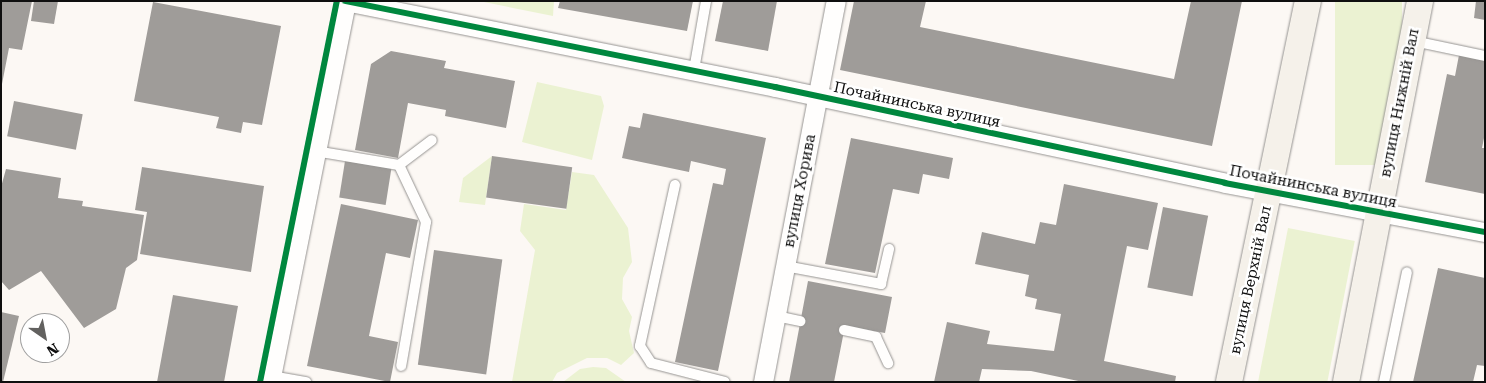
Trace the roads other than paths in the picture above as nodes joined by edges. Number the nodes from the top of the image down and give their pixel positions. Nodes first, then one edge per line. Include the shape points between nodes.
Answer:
1 (345, 1) edge
2 (706, 1) edge
3 (836, 1) edge
4 (1420, 1) edge
5 (1304, 2) edge
6 (1412, 41) junction
7 (1485, 56) edge
8 (694, 70) junction
9 (818, 96) junction
10 (432, 140) dead end
11 (315, 151) junction
12 (399, 164) junction
13 (675, 185) dead end
14 (1270, 191) junction
15 (1378, 212) junction
16 (1485, 232) edge
17 (889, 249) dead end
18 (785, 266) junction
19 (1407, 272) dead end
20 (776, 316) junction
21 (800, 321) dead end
22 (844, 330) dead end
23 (888, 363) dead end
24 (401, 366) dead end
25 (271, 379) edge
26 (306, 382) edge
27 (725, 382) edge
28 (764, 382) edge
29 (1229, 382) edge
30 (1346, 382) edge
31 (1384, 382) edge

1 - 8 street, Почайнинська вулиця
1 - 11 street
2 - 8 lane
3 - 9 street, вулиця Хорива
4 - 6 main road, вулиця Нижній Вал
5 - 14 main road, вулиця Верхній Вал
6 - 7 lane
6 - 15 main road, вулиця Нижній Вал
8 - 9 street, Почайнинська вулиця
9 - 14 street, Почайнинська вулиця
9 - 18 street, вулиця Хорива
10 - 12 lane
11 - 12 lane
11 - 25 street
12 - 24 lane via 426,222
13 - 27 lane via 640,346 651,364
14 - 15 street, Почайнинська вулиця
14 - 29 main road, вулиця Верхній Вал
15 - 16 street, Почайнинська вулиця
15 - 30 main road, вулиця Нижній Вал
17 - 18 lane via 881,284
18 - 20 street, вулиця Хорива
19 - 31 lane
20 - 21 lane
20 - 28 street, вулиця Хорива
22 - 23 lane via 876,337
25 - 26 lane

